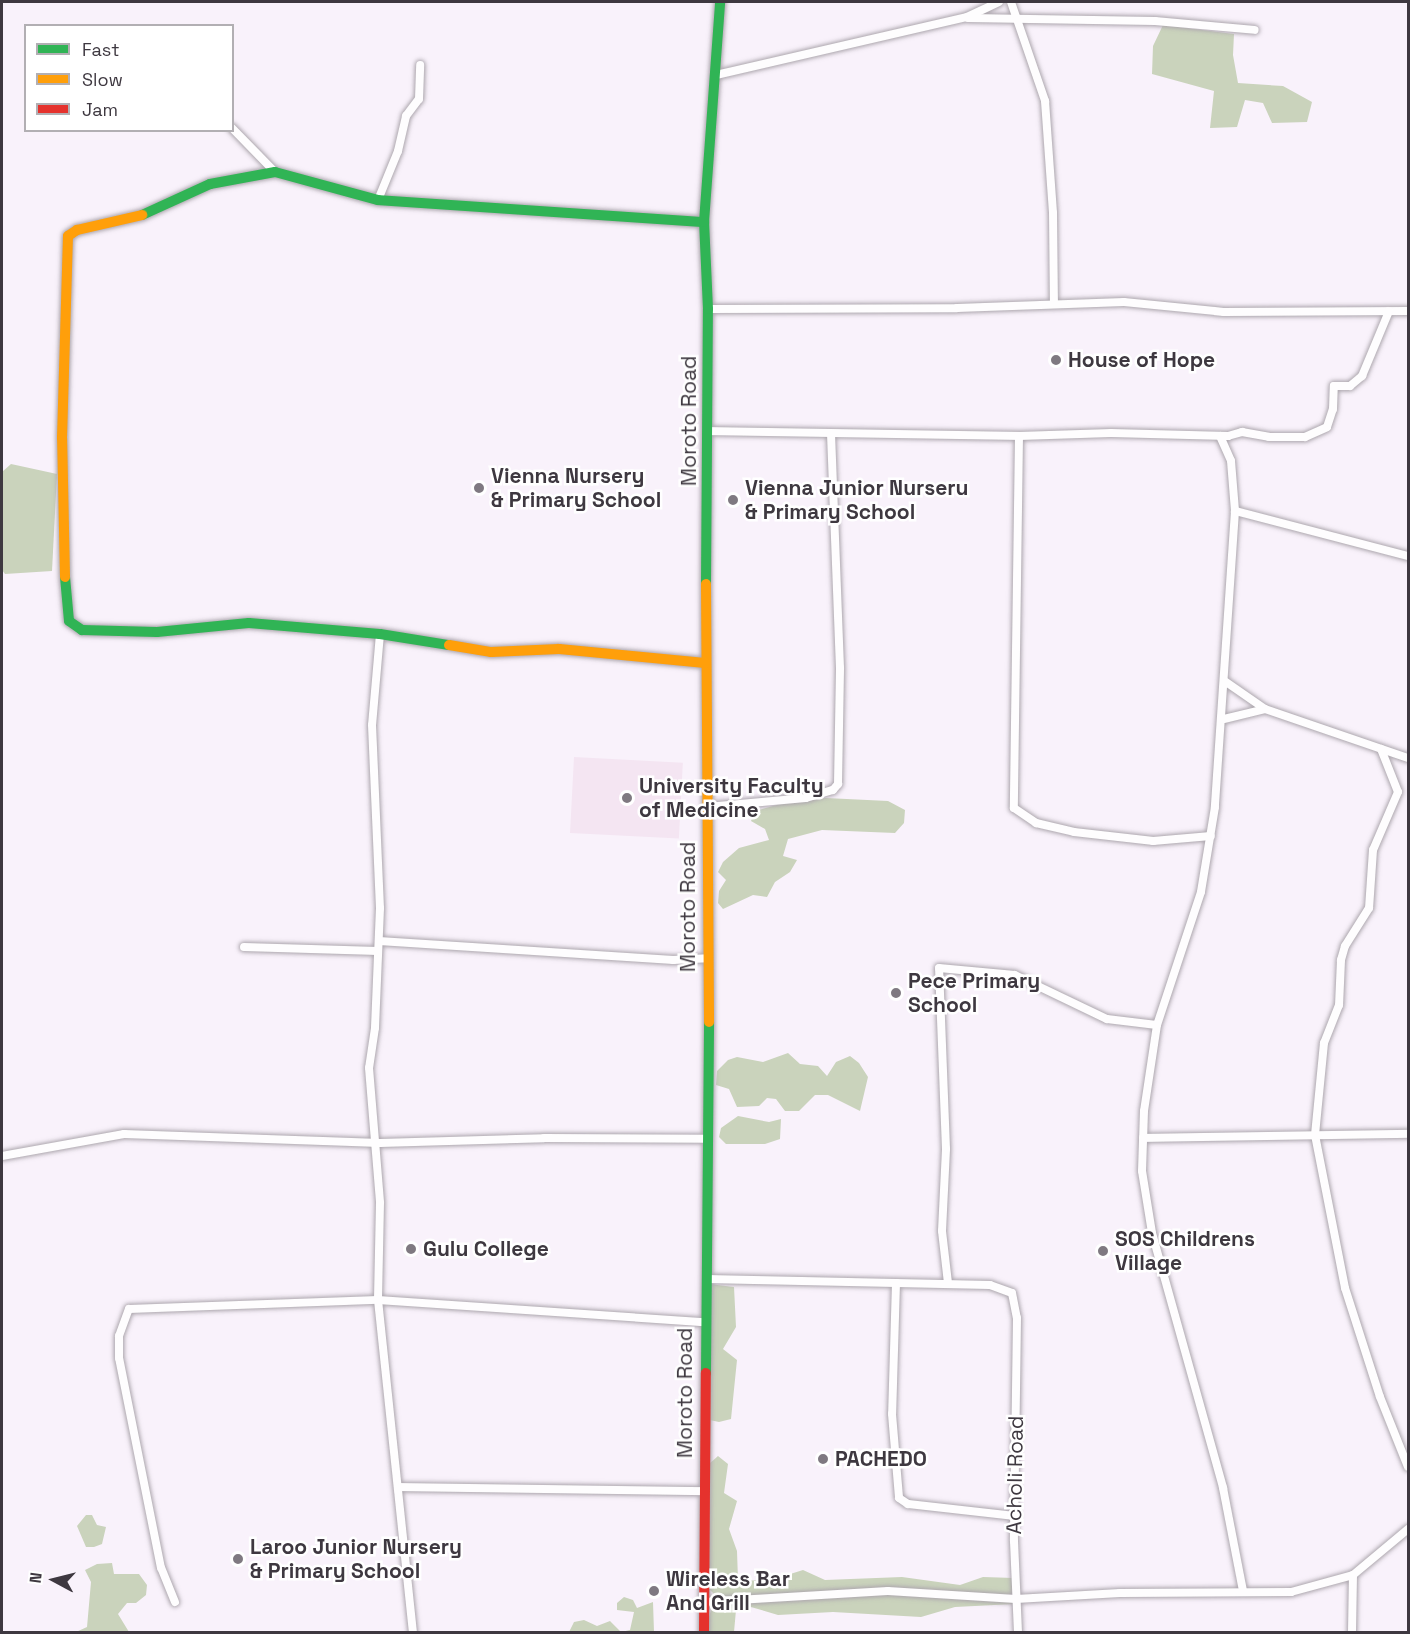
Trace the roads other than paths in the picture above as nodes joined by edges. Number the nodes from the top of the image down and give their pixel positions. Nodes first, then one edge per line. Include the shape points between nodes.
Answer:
1 (720, 2) edge
2 (999, 2) edge
3 (1011, 2) edge
4 (1014, 17) junction
5 (967, 18) junction
6 (1255, 30) dead end
7 (420, 65) dead end
8 (716, 75) junction
9 (234, 130) edge
10 (275, 172) junction
11 (378, 200) junction
12 (704, 222) junction
13 (1054, 302) junction
14 (708, 309) junction
15 (1389, 311) junction
16 (1408, 311) edge
17 (708, 431) junction
18 (831, 435) junction
19 (1019, 436) junction
20 (1220, 436) junction
21 (1235, 511) junction
22 (1408, 556) edge
23 (380, 634) junction
24 (705, 663) junction
25 (1226, 682) junction
26 (1265, 709) junction
27 (1224, 719) junction
28 (1381, 749) junction
29 (1408, 758) edge
30 (707, 807) junction
31 (1211, 836) junction
32 (379, 946) junction
33 (244, 947) dead end
34 (707, 958) junction
35 (1157, 1025) junction
36 (1408, 1134) edge
37 (1315, 1135) junction
38 (1143, 1137) junction
39 (708, 1139) junction
40 (373, 1143) junction
41 (2, 1156) edge
42 (707, 1279) junction
43 (896, 1282) junction
44 (948, 1283) junction
45 (378, 1300) junction
46 (704, 1322) junction
47 (1408, 1467) edge
48 (400, 1487) junction
49 (705, 1491) junction
50 (1015, 1516) junction
51 (1408, 1529) edge
52 (1353, 1575) junction
53 (1243, 1591) junction
54 (1016, 1599) junction
55 (175, 1602) dead end
56 (704, 1602) junction
57 (413, 1632) edge
58 (704, 1632) edge
59 (1018, 1632) edge
60 (1352, 1632) edge

1 - 8 street, Moroto Road
2 - 5 street
3 - 4 street
4 - 5 street
4 - 6 street via 1155,21
4 - 13 street via 1045,101
5 - 8 street
7 - 11 street via 419,99 406,116 398,152
8 - 12 street, Moroto Road
9 - 10 street
10 - 11 street
10 - 23 street via 210,184 157,211 77,230 68,236 62,438 66,610 69,621 88,631 157,632 249,623
11 - 12 street
12 - 14 street, Moroto Road
13 - 14 street via 957,308
13 - 15 street via 1145,303 1224,312
14 - 17 street, Moroto Road
15 - 16 street
15 - 20 street via 1362,376 1350,386 1334,386 1331,391 1333,409 1323,430 1293,438 1244,432
17 - 18 street
17 - 24 street, Moroto Road
18 - 19 street
18 - 30 street via 840,668 838,784 833,790 806,798
19 - 20 street
19 - 31 street via 1014,808 1036,824 1074,832 1153,841
20 - 21 street via 1231,461
21 - 22 street
21 - 25 street
23 - 24 street via 491,652 559,649
23 - 32 street via 372,725
24 - 30 street, Moroto Road
25 - 26 street
25 - 27 street
26 - 27 street
26 - 28 street
27 - 31 street
28 - 29 street
28 - 37 street via 1398,792 1373,850 1370,908 1345,946 1341,960 1339,1005 1324,1043
30 - 34 street, Moroto Road
31 - 35 street via 1201,892
32 - 33 street
32 - 34 street via 673,960
32 - 40 street via 369,1068
34 - 39 street, Moroto Road
35 - 38 street
35 - 44 street via 1107,1019 1015,975 939,968 946,1149 942,1231
36 - 37 street
37 - 38 street
37 - 47 street via 1345,1288 1380,1397
38 - 53 street via 1146,1204 1223,1488
39 - 40 street
39 - 42 street, Moroto Road
40 - 41 street via 124,1134
40 - 45 street via 380,1203
42 - 43 street
42 - 46 street, Moroto Road
43 - 44 street
43 - 50 street via 891,1414 899,1498 908,1504
44 - 50 street, Acholi Road via 1006,1288 1015,1301
45 - 46 street
45 - 48 street
45 - 55 street via 297,1305 172,1305 128,1311 119,1336 119,1358 161,1568
46 - 49 street, Moroto Road
48 - 49 street
48 - 57 street
49 - 56 street, Moroto Road
50 - 54 street, Acholi Road
51 - 52 street
52 - 53 street via 1291,1592
52 - 60 street
53 - 54 street
54 - 56 street via 888,1591
54 - 59 street, Acholi Road
56 - 58 street, Moroto Road

